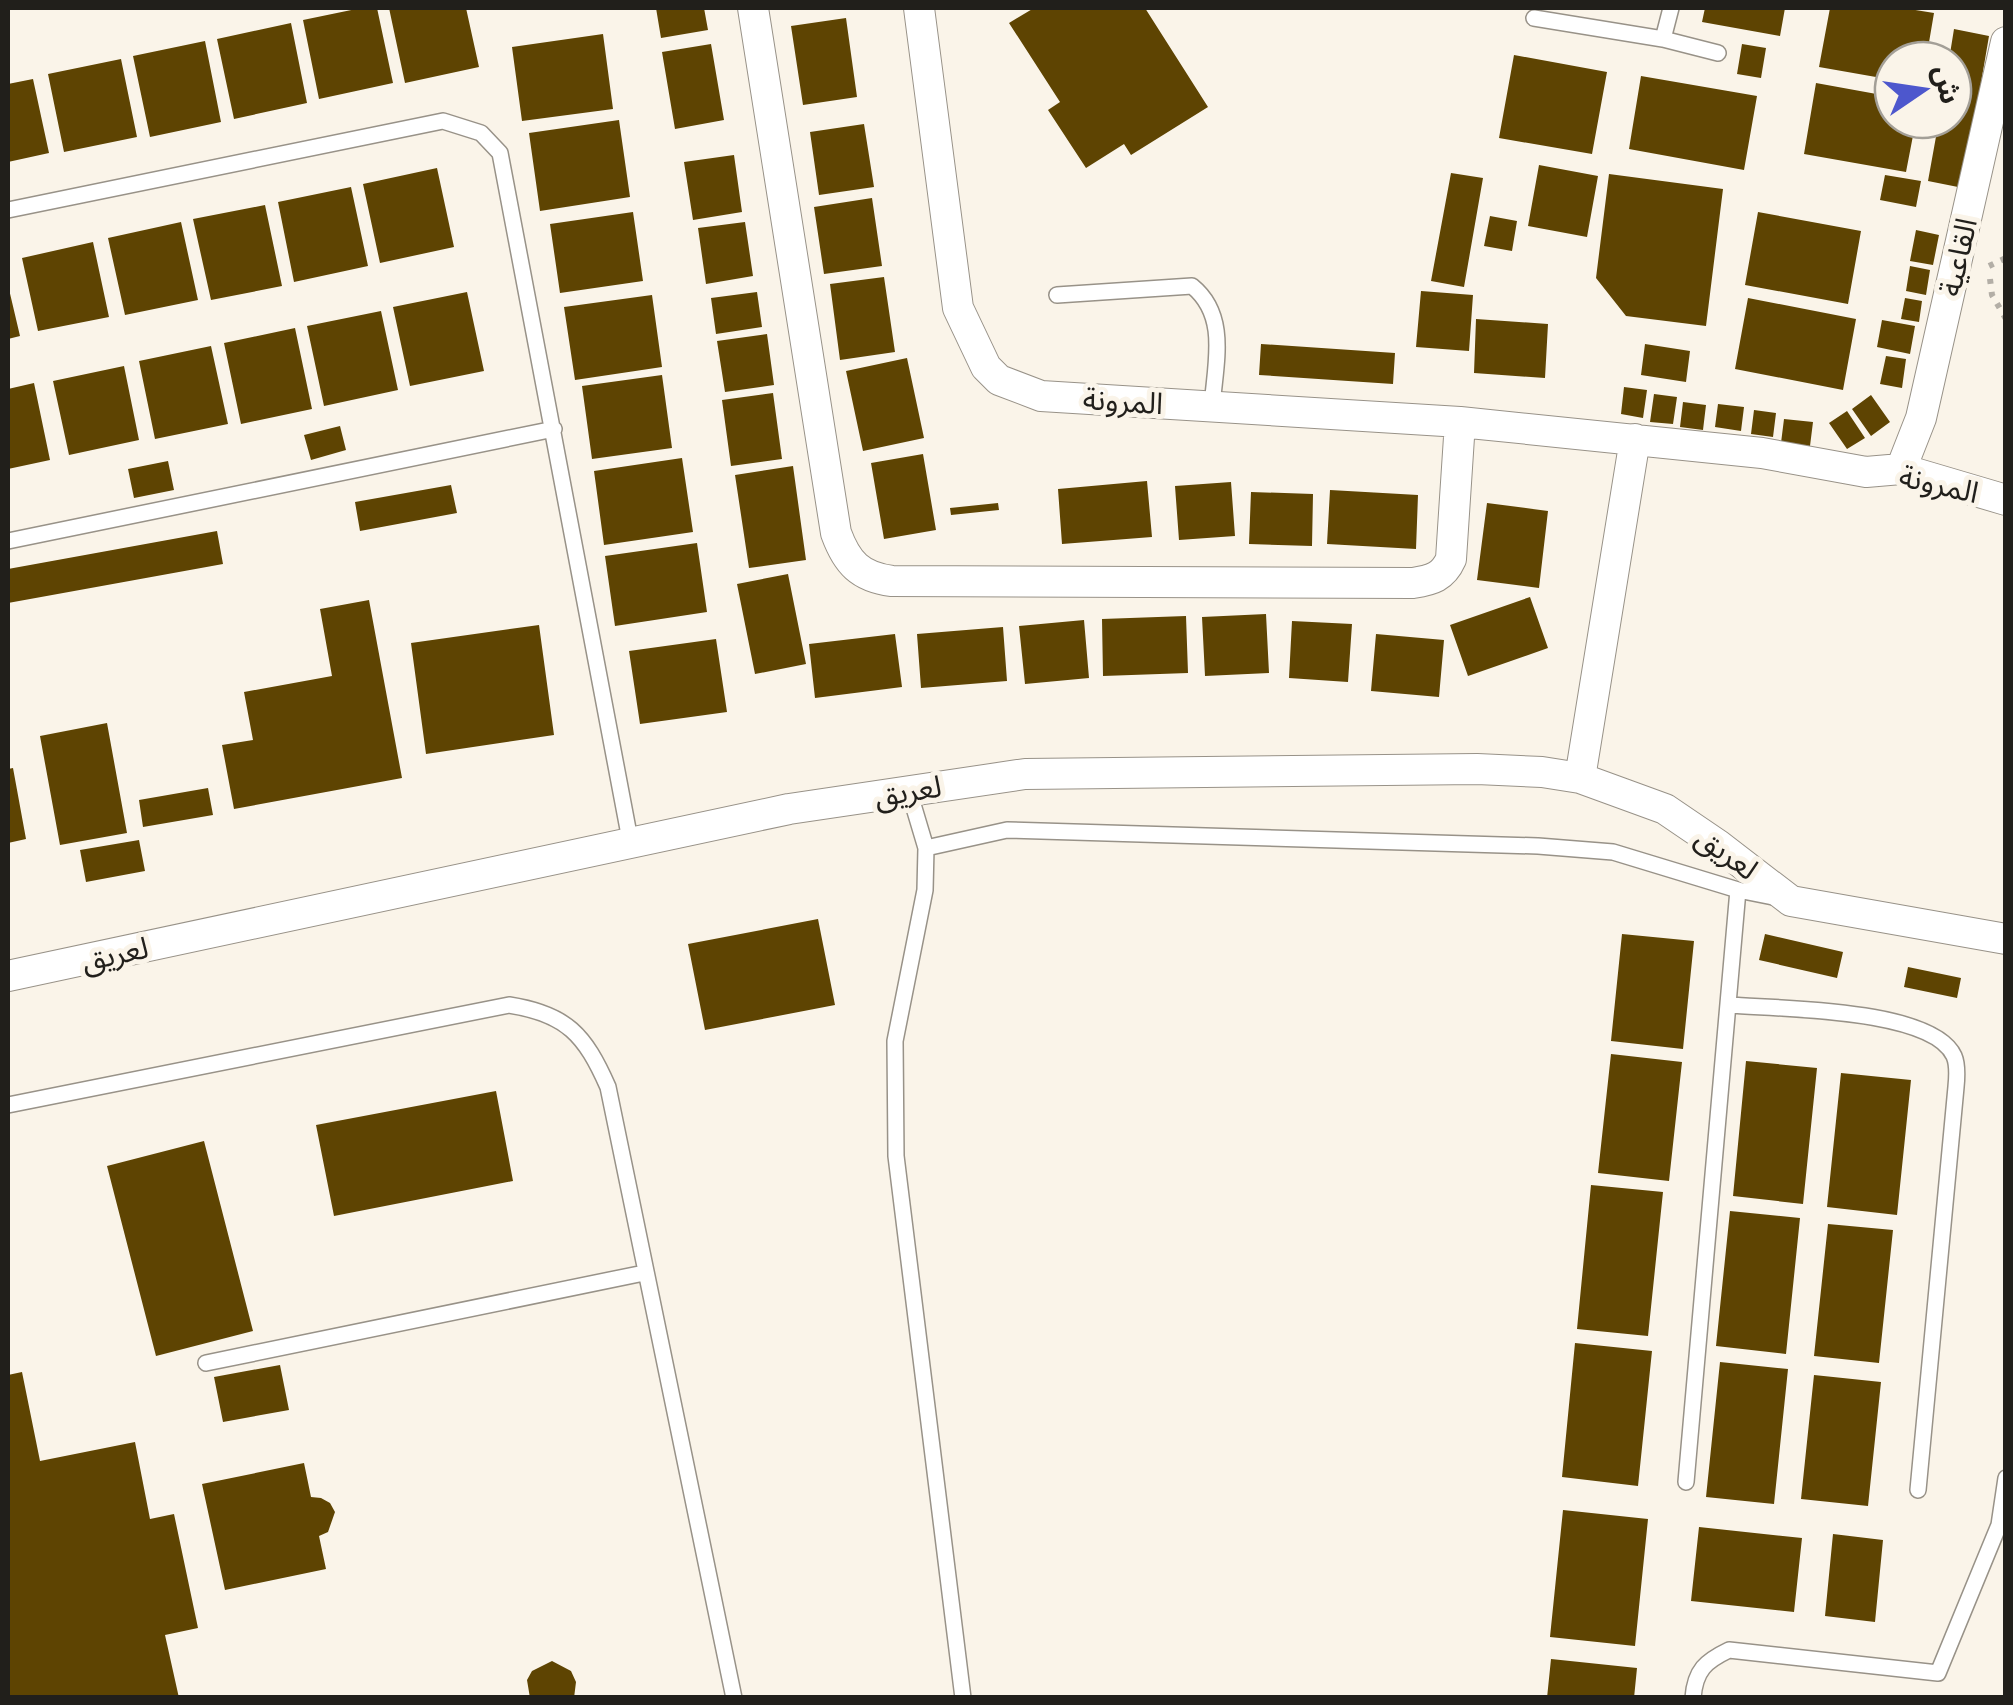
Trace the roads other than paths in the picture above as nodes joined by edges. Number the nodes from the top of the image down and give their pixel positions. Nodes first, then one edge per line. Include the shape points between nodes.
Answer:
1 (753, 8) edge
2 (919, 8) edge
3 (1671, 8) edge
4 (1534, 18) dead end
5 (1662, 39) junction
6 (2006, 42) edge
7 (1718, 54) dead end
8 (8, 210) edge
9 (1057, 295) dead end
10 (1212, 406) junction
11 (1460, 422) junction
12 (554, 428) junction
13 (1634, 440) junction
14 (1901, 469) junction
15 (2006, 500) edge
16 (8, 541) edge
17 (1580, 778) junction
18 (909, 790) junction
19 (631, 844) junction
20 (926, 848) junction
21 (1738, 890) junction
22 (1791, 901) junction
23 (2006, 939) edge
24 (8, 976) edge
25 (1730, 1006) junction
26 (8, 1105) edge
27 (644, 1274) junction
28 (206, 1363) dead end
29 (2006, 1478) edge
30 (1686, 1482) dead end
31 (1918, 1490) dead end
32 (734, 1698) edge
33 (963, 1698) edge
34 (1693, 1698) edge

1 - 11 street via 836,533 858,571 892,581 1433,580 1451,559
2 - 10 street, المرونة via 958,308 986,366 999,380 1042,396
3 - 5 lane
4 - 5 lane
5 - 7 lane
6 - 14 street, القاعية via 1921,418
8 - 12 lane via 443,121 481,133 500,153
9 - 10 lane via 1192,286 1206,298 1218,331
10 - 11 street, المرونة
11 - 13 street, المرونة
12 - 16 lane
12 - 19 lane
13 - 14 street, المرونة via 1866,472
13 - 17 street
14 - 15 street, المرونة
17 - 18 street, لعريق via 1477,769 1025,774
17 - 22 street, لعريق via 1665,809
18 - 19 street, لعريق
18 - 20 lane
19 - 24 street, لعريق
20 - 21 lane, لعريق via 1007,830 1538,846 1613,852
20 - 33 lane via 925,890 895,1041 896,1156
21 - 22 lane, لعريق
21 - 25 lane
22 - 23 street, لعريق
25 - 30 lane
25 - 31 lane via 1908,1024 1954,1056
26 - 27 lane via 509,1005 540,1010 576,1032 608,1087
27 - 28 lane
27 - 32 lane
29 - 34 lane via 1999,1525 1938,1673 1729,1650 1706,1660

